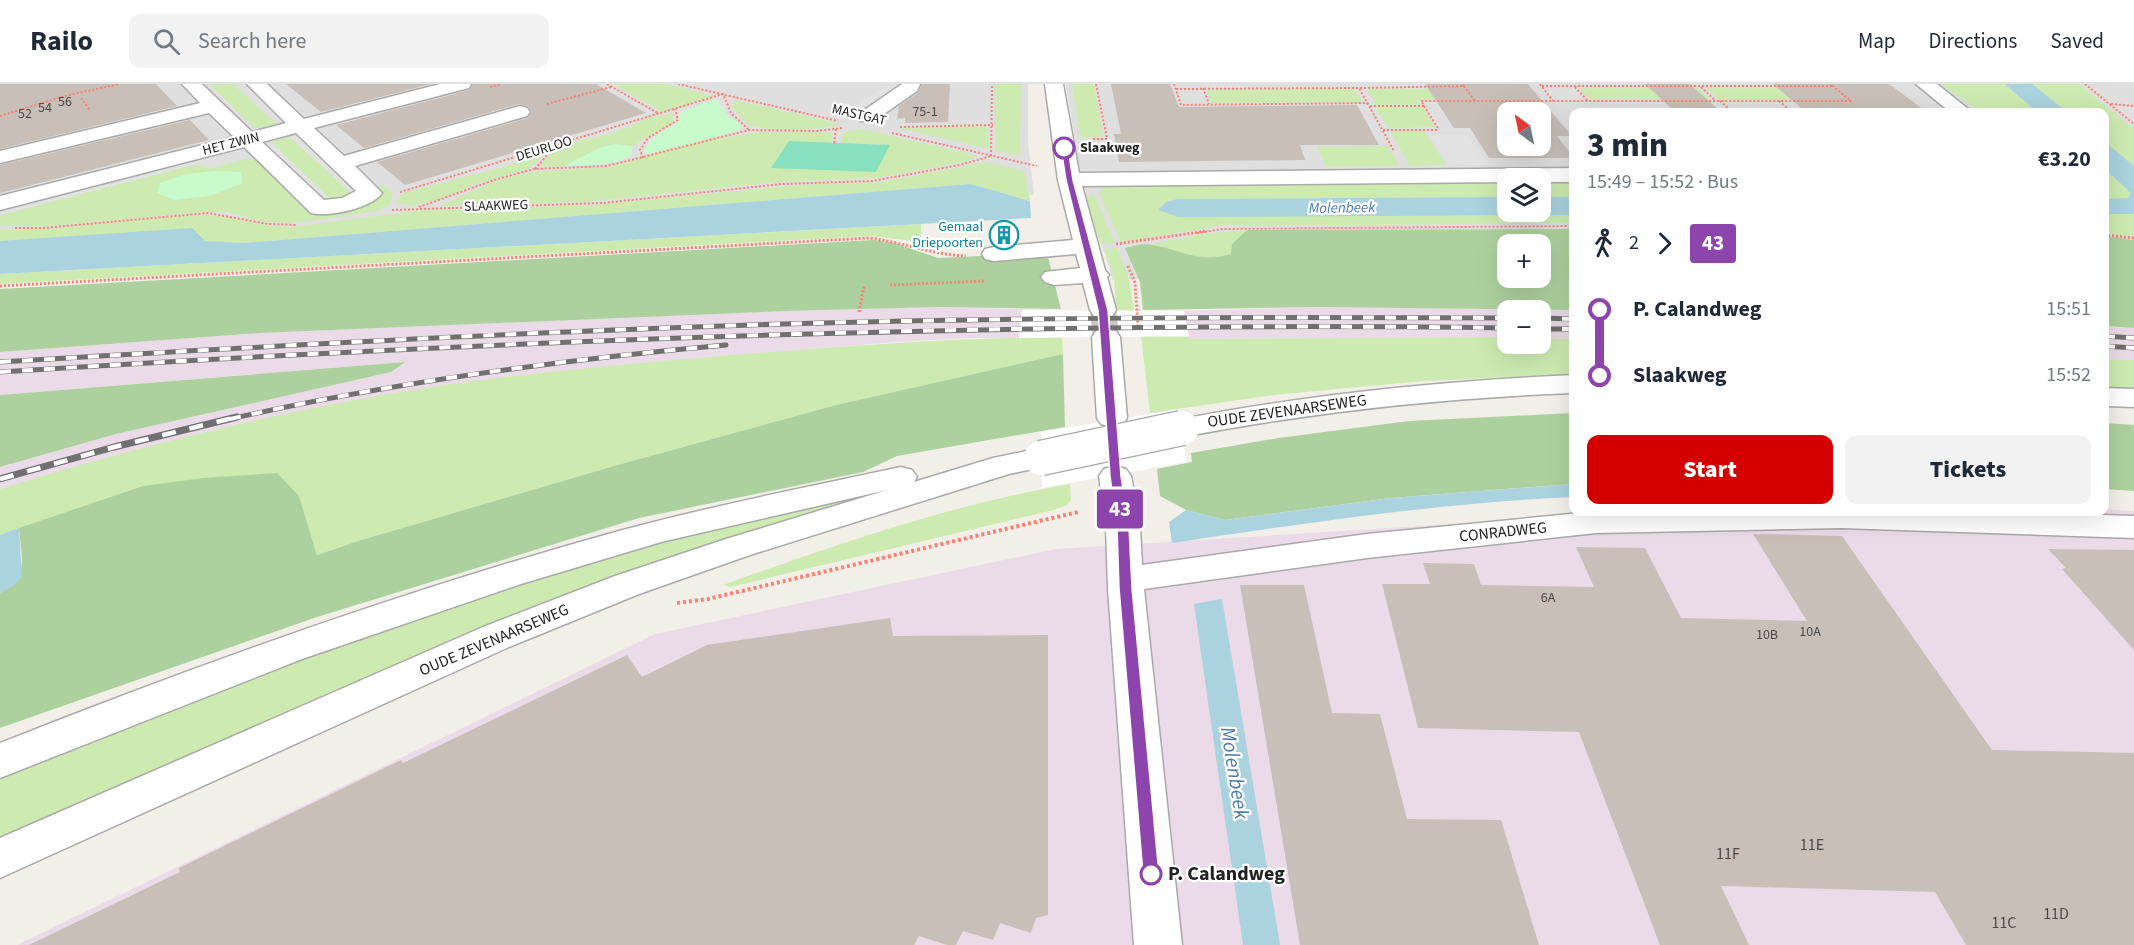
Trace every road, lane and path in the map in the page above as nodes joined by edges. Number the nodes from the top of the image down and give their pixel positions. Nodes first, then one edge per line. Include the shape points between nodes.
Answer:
1 (119, 84) edge
2 (191, 84) edge
3 (256, 84) edge
4 (462, 84) edge
5 (607, 84) edge
6 (678, 84) edge
7 (911, 84) edge
8 (992, 84) edge
9 (1054, 84) edge
10 (1174, 84) edge
11 (1925, 84) edge
12 (2085, 84) edge
13 (1463, 85) edge
14 (1541, 85) edge
15 (1831, 85) edge
16 (1575, 86) junction
17 (1701, 86) junction
18 (611, 87) junction
19 (1203, 88) junction
20 (1359, 88) junction
21 (1176, 89) junction
22 (723, 94) junction
23 (1475, 101) junction
24 (1554, 101) junction
25 (1588, 101) junction
26 (1718, 101) junction
27 (1778, 101) junction
28 (1209, 104) junction
29 (2110, 104) junction
30 (1369, 105) junction
31 (212, 106) junction
32 (1424, 106) junction
33 (2134, 106) edge
34 (1728, 108) edge
35 (1787, 108) edge
36 (1957, 108) edge
37 (675, 110) junction
38 (520, 112) joint
39 (660, 114) junction
40 (0, 116) edge
41 (867, 117) dead end
42 (845, 122) dead end
43 (2134, 123) edge
44 (993, 125) junction
45 (299, 126) junction
46 (848, 126) dead end
47 (836, 129) junction
48 (749, 130) junction
49 (1383, 130) junction
50 (250, 139) junction
51 (834, 143) dead end
52 (556, 145) junction
53 (991, 156) junction
54 (0, 157) edge
55 (642, 158) junction
56 (340, 163) junction
57 (1035, 166) dead end
58 (534, 169) junction
59 (1408, 175) junction
60 (1569, 175) edge
61 (1070, 180) junction
62 (366, 188) junction
63 (0, 203) edge
64 (412, 209) junction
65 (383, 211) dead end
66 (302, 224) dead end
67 (1569, 226) edge
68 (11, 228) dead end
69 (2109, 236) edge
70 (2134, 238) edge
71 (1086, 246) junction
72 (994, 254) joint
73 (1054, 277) joint
74 (890, 285) dead end
75 (0, 286) edge
76 (864, 286) dead end
77 (1101, 302) junction
78 (859, 312) dead end
79 (1569, 384) edge
80 (2109, 397) edge
81 (2134, 398) edge
82 (1112, 418) dead end
83 (1004, 465) junction
84 (1115, 476) dead end
85 (1078, 512) dead end
86 (2134, 527) edge
87 (1127, 579) junction
88 (672, 604) dead end
89 (0, 761) edge
90 (0, 860) edge
91 (1158, 945) edge

1 - 40 path
2 - 31 street
3 - 45 street
4 - 45 street, HET ZWIN
5 - 18 path
6 - 22 path, MASTGAT
7 - 41 street
8 - 44 path
9 - 61 street
10 - 21 path
11 - 36 street
12 - 29 path
13 - 20 path
13 - 23 path
14 - 16 path
14 - 24 path
15 - 17 path
15 - 27 path via 1851,101
16 - 17 path
16 - 25 path
17 - 26 path
18 - 38 path
18 - 39 path
19 - 20 path
19 - 21 path
19 - 28 path
20 - 30 path
21 - 28 path via 1181,105
22 - 37 path, DEURLOO
22 - 42 path, MASTGAT
22 - 48 path via 731,113
23 - 24 path
23 - 32 path via 1421,101
24 - 25 path
25 - 26 path
26 - 27 path
26 - 34 path
27 - 35 path
28 - 30 path
29 - 33 path
29 - 43 path
30 - 32 path
30 - 49 path
31 - 50 street
31 - 54 street
32 - 49 path via 1439,130
37 - 39 path, DEURLOO
37 - 55 path via 678,120 648,138 640,150
38 - 56 street
39 - 52 path, DEURLOO
44 - 53 path
44 - 53 path, MASTGAT via 894,127 886,131
45 - 50 street, HET ZWIN
45 - 56 street
46 - 47 path
47 - 48 path
47 - 51 path
48 - 55 path
49 - 59 path
50 - 62 street via 319,208 347,204 371,193
50 - 63 street, HET ZWIN
52 - 58 path
52 - 62 path, DEURLOO via 399,192 384,183
53 - 57 path, MASTGAT
53 - 64 path, SLAAKWEG via 872,181 782,184 603,203
55 - 58 path via 608,166
56 - 62 street
58 - 64 path
59 - 60 street
59 - 61 street
61 - 71 street
64 - 65 path, SLAAKWEG
66 - 68 path via 268,224 208,213
67 - 71 path via 1223,229
69 - 70 path
71 - 72 street
71 - 77 street
72 - 75 path via 941,255 896,241 869,238
73 - 74 path
73 - 77 street
76 - 78 path
77 - 82 street
79 - 83 street, OUDE ZEVENAARSEWEG, bridge via 1308,406 1245,415
80 - 81 street
83 - 89 street, OUDE ZEVENAARSEWEG via 918,473 720,516 583,553 427,602 198,683
83 - 90 street, OUDE ZEVENAARSEWEG via 738,547 605,594 496,637
84 - 87 street
85 - 88 path via 708,599
86 - 87 street, CONRADWEG via 1842,517 1596,522 1367,546
87 - 91 street

